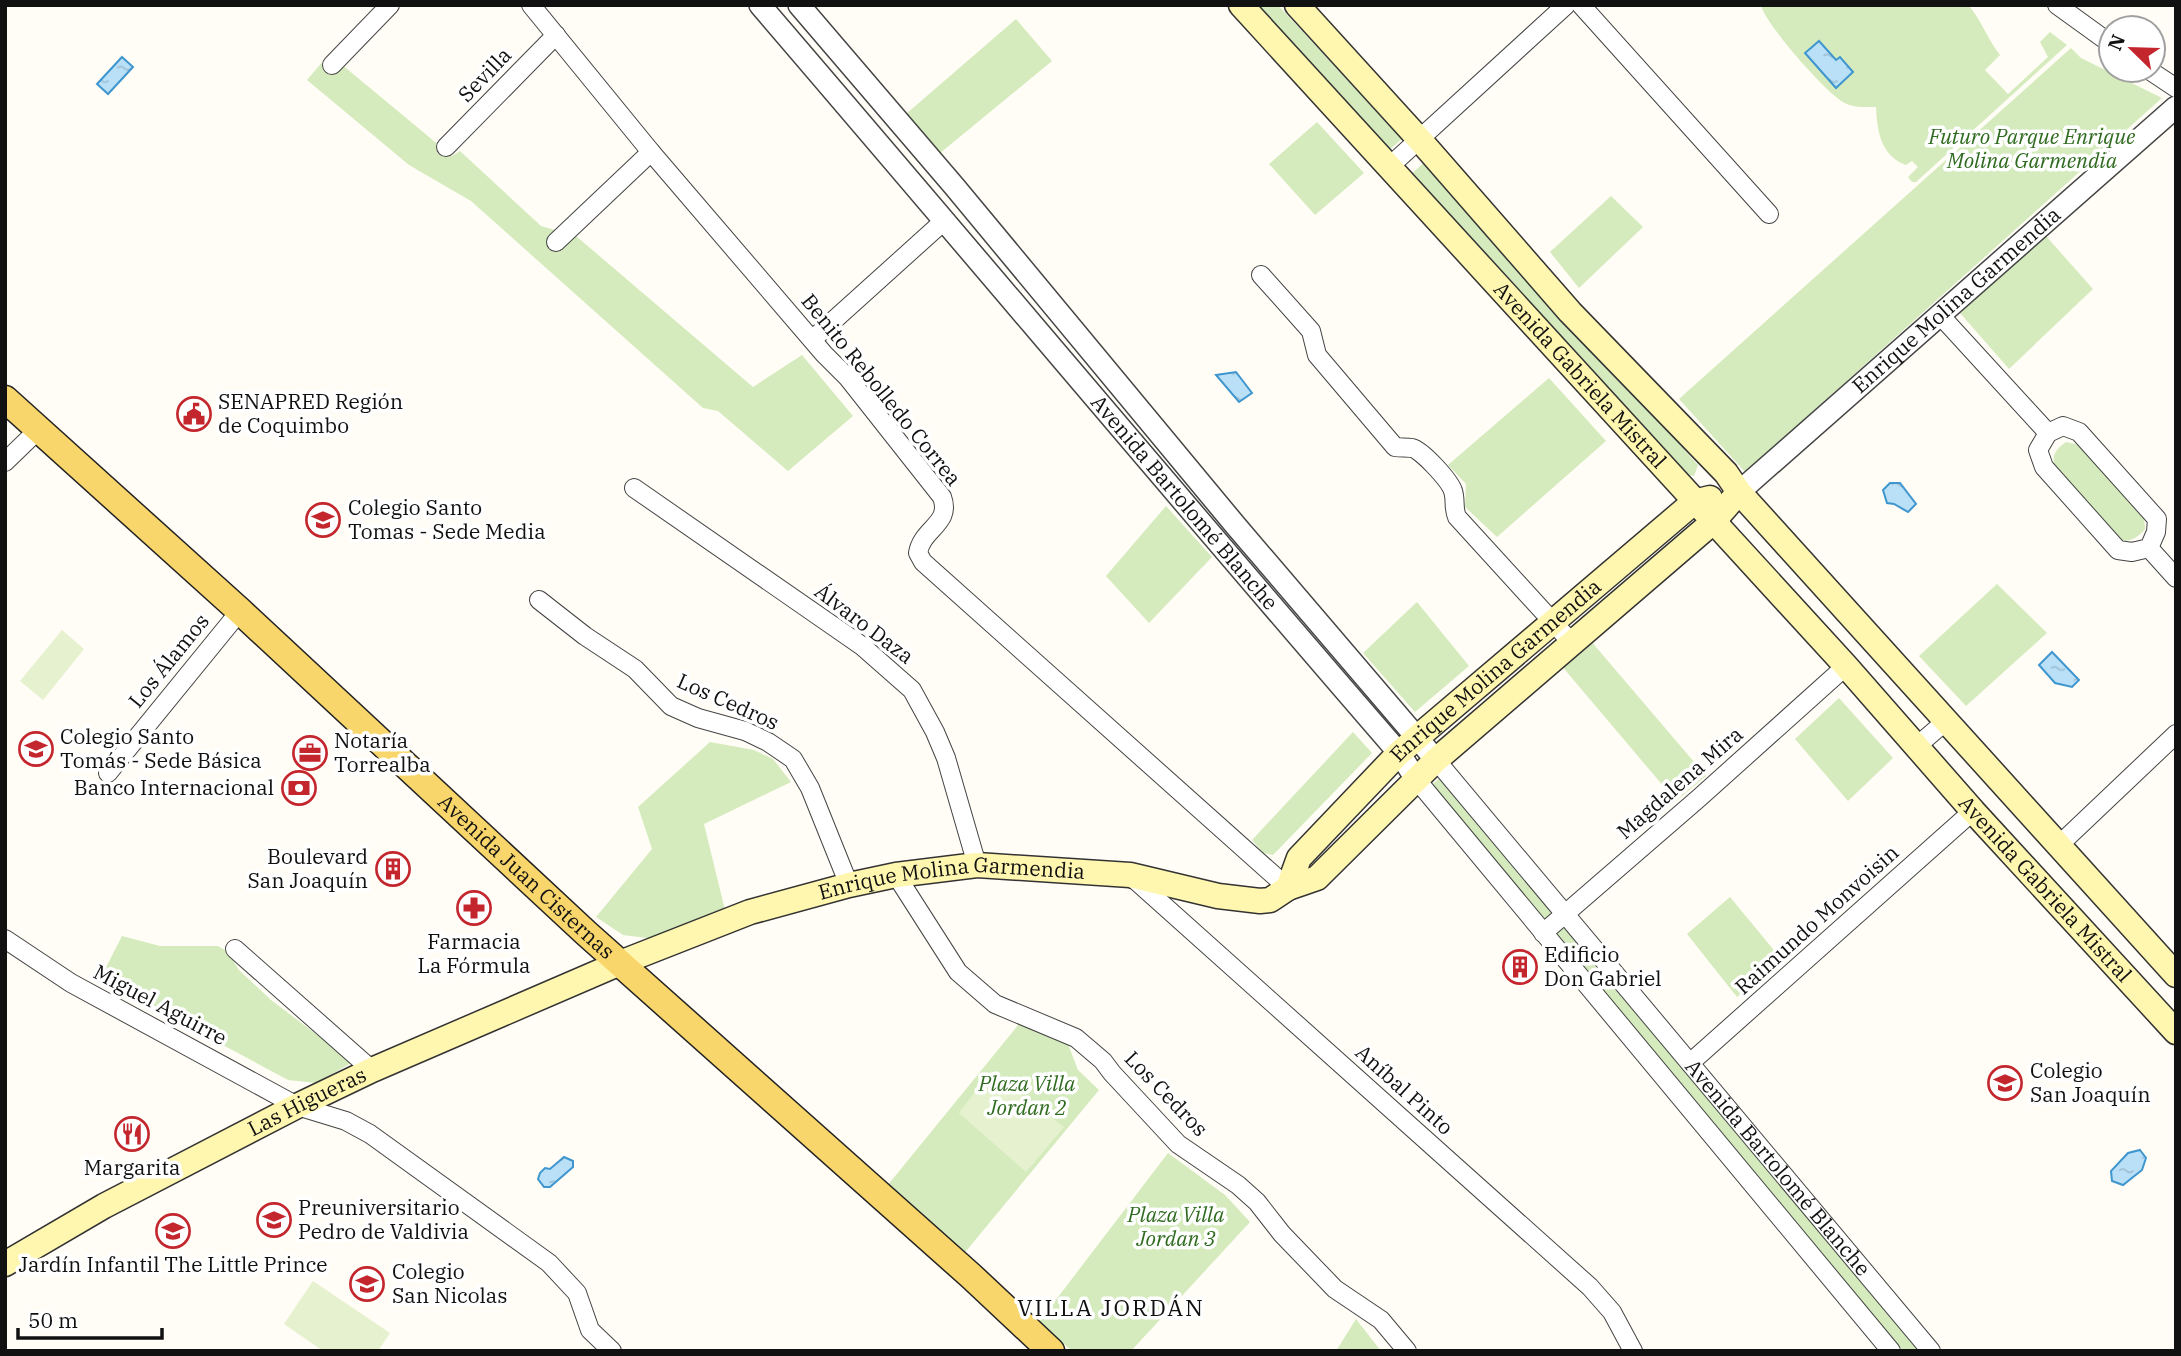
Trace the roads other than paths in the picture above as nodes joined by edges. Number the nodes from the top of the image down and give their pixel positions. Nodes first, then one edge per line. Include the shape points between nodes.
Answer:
1 (390, 5) edge
2 (531, 5) edge
3 (760, 5) edge
4 (799, 5) edge
5 (1241, 5) edge
6 (1297, 5) edge
7 (1566, 5) edge
8 (1581, 5) edge
9 (2057, 5) edge
10 (2097, 34) edge
11 (555, 35) junction
12 (332, 65) dead end
13 (2176, 107) edge
14 (1419, 139) junction
15 (446, 147) dead end
16 (651, 152) junction
17 (1390, 166) junction
18 (1769, 214) dead end
19 (945, 220) junction
20 (556, 242) dead end
21 (1261, 275) dead end
22 (1939, 314) junction
23 (813, 339) junction
24 (5, 399) edge
25 (38, 430) junction
26 (2048, 433) junction
27 (5, 462) edge
28 (634, 488) dead end
29 (1738, 492) junction
30 (1695, 502) junction
31 (1713, 522) junction
32 (1236, 526) junction
33 (1217, 543) junction
34 (2149, 548) junction
35 (2176, 578) edge
36 (539, 600) dead end
37 (240, 611) junction
38 (1552, 622) junction
39 (1572, 643) junction
40 (1846, 666) junction
41 (1946, 721) junction
42 (2176, 734) edge
43 (1417, 737) junction
44 (1917, 746) junction
45 (1399, 753) junction
46 (1436, 760) junction
47 (108, 774) dead end
48 (1416, 779) junction
49 (1973, 811) junction
50 (2058, 846) junction
51 (977, 865) junction
52 (1130, 875) junction
53 (896, 876) junction
54 (849, 885) junction
55 (1289, 888) junction
56 (1565, 912) junction
57 (1543, 933) junction
58 (5, 939) edge
59 (235, 949) dead end
60 (620, 963) junction
61 (2176, 975) edge
62 (1625, 984) junction
63 (1603, 1004) junction
64 (2176, 1032) edge
65 (1690, 1062) junction
66 (372, 1070) junction
67 (297, 1105) junction
68 (5, 1264) edge
69 (1048, 1350) edge
70 (612, 1351) edge
71 (1407, 1351) edge
72 (1633, 1351) edge
73 (1891, 1351) edge
74 (1931, 1351) edge

1 - 12 street
2 - 11 street, Benito Rebolledo Correa
3 - 19 street, Avenida Bartolomé Blanche
4 - 32 street, Avenida Bartolomé Blanche
5 - 17 main road, Avenida Gabriela Mistral
6 - 14 main road, Avenida Gabriela Mistral
7 - 14 street
8 - 18 street
9 - 10 street
11 - 15 street, Sevilla
11 - 16 street, Benito Rebolledo Correa
13 - 22 street, Enrique Molina Garmendia
14 - 17 street
14 - 29 main road, Avenida Gabriela Mistral via 1570,312 1726,473
16 - 20 street
16 - 23 street, Benito Rebolledo Correa
17 - 30 main road, Avenida Gabriela Mistral
19 - 23 street
19 - 33 street, Avenida Bartolomé Blanche
21 - 38 street via 1311,331 1317,355 1395,447 1423,454 1452,487 1457,517
22 - 26 street
22 - 29 street, Enrique Molina Garmendia
23 - 55 street, Benito Rebolledo Correa via 942,497 942,518 920,542 918,553 923,562
24 - 25 main road, Avenida Juan Cisternas
25 - 27 street
25 - 37 main road, Avenida Juan Cisternas
26 - 34 street via 2063,426 2079,432 2157,519
26 - 34 street via 2038,450 2044,467 2118,551
28 - 51 street, Álvaro Daza via 862,646 912,690 946,758
29 - 30 main road, Enrique Molina Garmendia
29 - 31 main road, Enrique Molina Garmendia
29 - 41 main road, Avenida Gabriela Mistral
30 - 31 main road, Avenida Gabriela Mistral
30 - 38 main road, Enrique Molina Garmendia
31 - 39 main road, Enrique Molina Garmendia
31 - 40 main road, Avenida Gabriela Mistral
32 - 33 street
32 - 43 street, Avenida Bartolomé Blanche
33 - 45 street, Avenida Bartolomé Blanche
34 - 35 street
36 - 54 street, Los Cedros via 635,669 671,706 745,731 793,760 810,788
37 - 47 street, Los Álamos
37 - 60 main road, Avenida Juan Cisternas
38 - 39 street
38 - 43 main road, Enrique Molina Garmendia
39 - 46 main road, Enrique Molina Garmendia
40 - 44 main road, Avenida Gabriela Mistral
40 - 56 street, Magdalena Mira
41 - 44 street
41 - 50 main road, Avenida Gabriela Mistral
42 - 50 street
43 - 45 main road, Enrique Molina Garmendia
43 - 46 street, Avenida Bartolomé Blanche
44 - 49 main road, Avenida Gabriela Mistral
45 - 48 street, Avenida Bartolomé Blanche
45 - 55 main road, Enrique Molina Garmendia via 1299,858
46 - 48 main road, Enrique Molina Garmendia
46 - 56 street, Avenida Bartolomé Blanche
48 - 55 main road, Enrique Molina Garmendia via 1317,878
48 - 57 street, Avenida Bartolomé Blanche
49 - 64 main road, Avenida Gabriela Mistral
49 - 65 street, Raimundo Monvoisin
50 - 61 main road, Avenida Gabriela Mistral
51 - 52 main road, Enrique Molina Garmendia
51 - 53 main road, Enrique Molina Garmendia
52 - 55 main road, Enrique Molina Garmendia via 1260,901
52 - 72 street, Aníbal Pinto via 1590,1287 1612,1312
53 - 54 main road, Enrique Molina Garmendia
53 - 71 street, Los Cedros via 958,972 995,1003 1076,1038 1103,1061 1178,1144 1257,1202 1335,1289 1381,1320
54 - 60 main road, Enrique Molina Garmendia via 750,912
56 - 57 street, Magdalena Mira
56 - 62 street, Avenida Bartolomé Blanche
57 - 63 street, Avenida Bartolomé Blanche
58 - 67 street, Miguel Aguirre via 71,983
59 - 66 street
60 - 66 main road, Las Higueras
60 - 69 main road, Avenida Juan Cisternas
62 - 63 street
62 - 65 street, Avenida Bartolomé Blanche
63 - 73 street, Avenida Bartolomé Blanche
65 - 74 street, Avenida Bartolomé Blanche
66 - 67 main road, Las Higueras
67 - 68 main road, Las Higueras via 104,1206
67 - 70 street, Miguel Aguirre via 370,1134 549,1264 577,1293 590,1330

